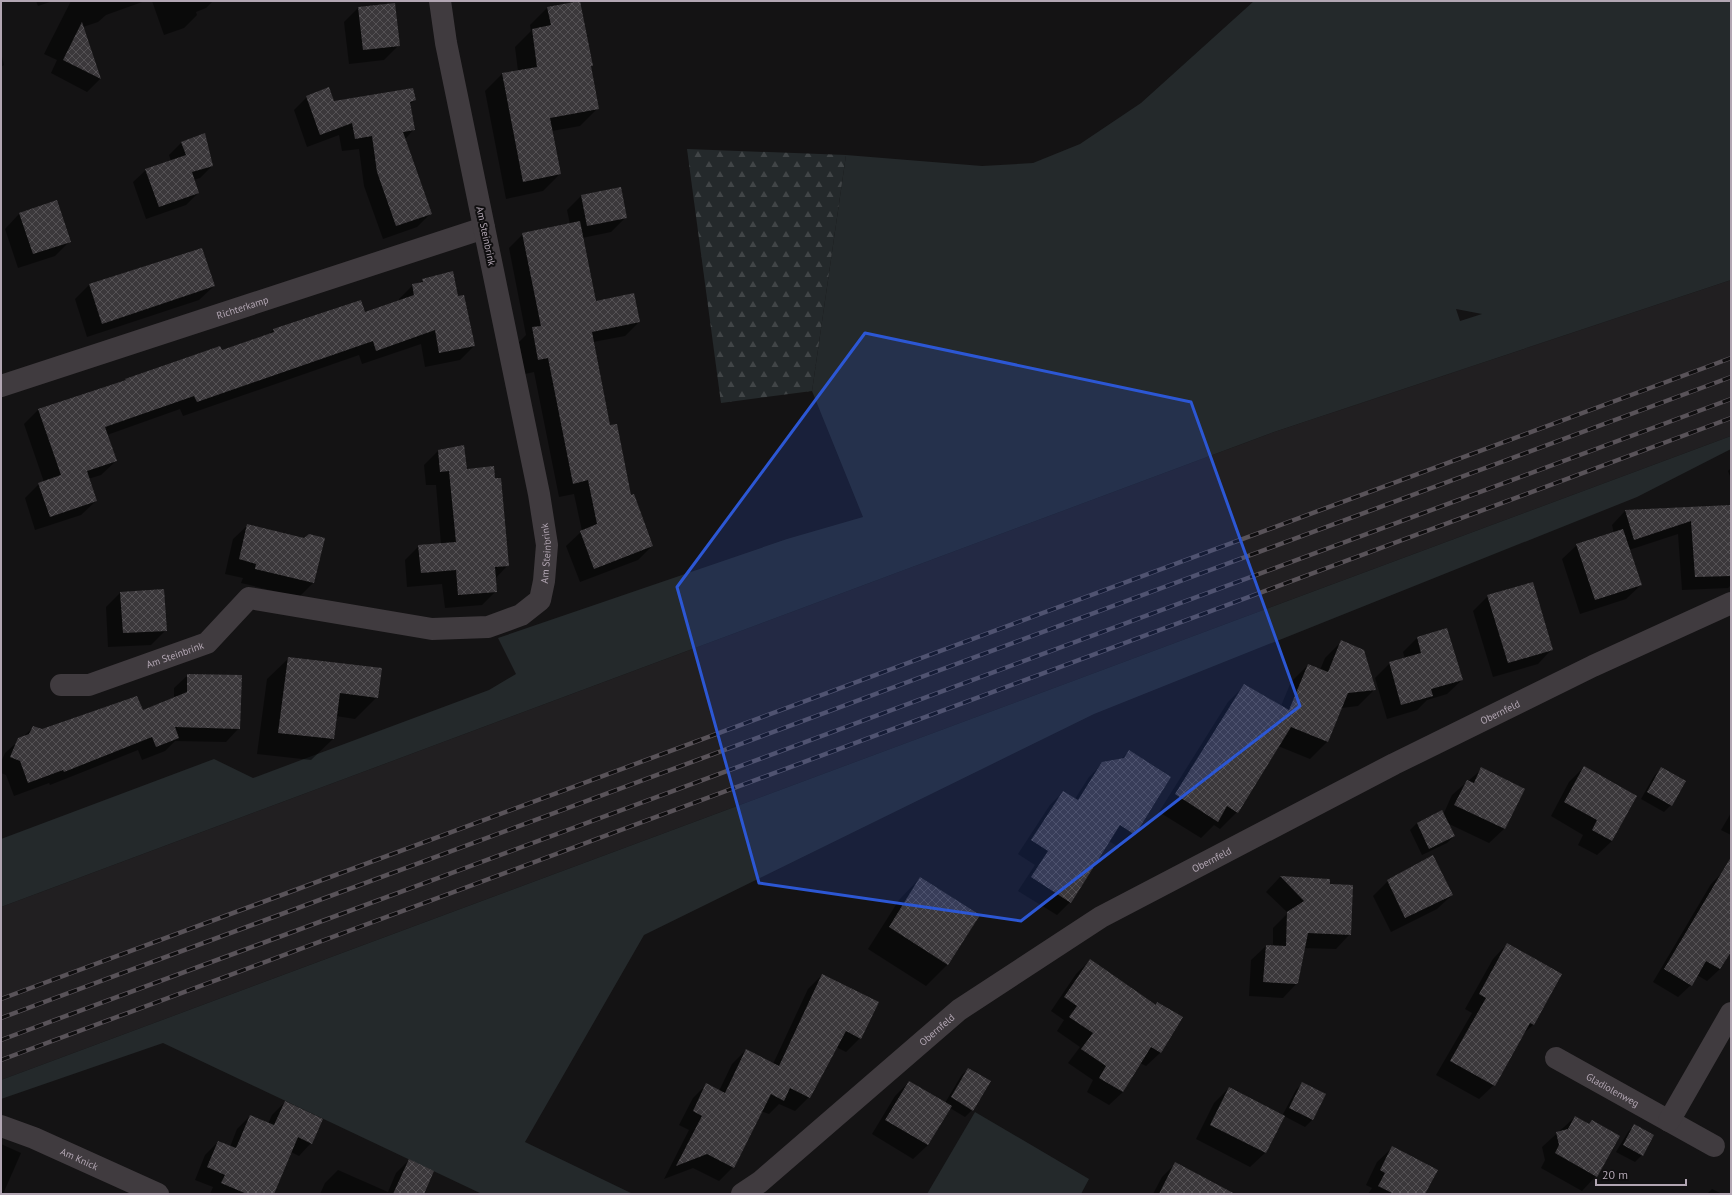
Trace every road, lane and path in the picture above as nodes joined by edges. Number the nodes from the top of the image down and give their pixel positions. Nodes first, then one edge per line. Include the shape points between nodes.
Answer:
1 (440, 1) edge
2 (484, 228) junction
3 (1, 386) edge
4 (1731, 603) edge
5 (61, 685) dead end
6 (1731, 1013) edge
7 (1556, 1058) dead end
8 (1669, 1121) junction
9 (1, 1126) edge
10 (1714, 1146) dead end
11 (158, 1194) edge
12 (742, 1194) edge

1 - 2 street, Am Steinbrink via 446,43
2 - 3 street, Richterkamp
2 - 5 street, Am Steinbrink via 547,545 540,600 521,615 488,627 432,629 249,598 207,643 89,685
4 - 12 street, Obernfeld via 1593,666 1394,764 1101,917 959,1010 760,1182
6 - 8 street
7 - 8 street, Gladiolenweg
8 - 10 street, Gladiolenweg
9 - 11 street, Am Knick via 34,1138

